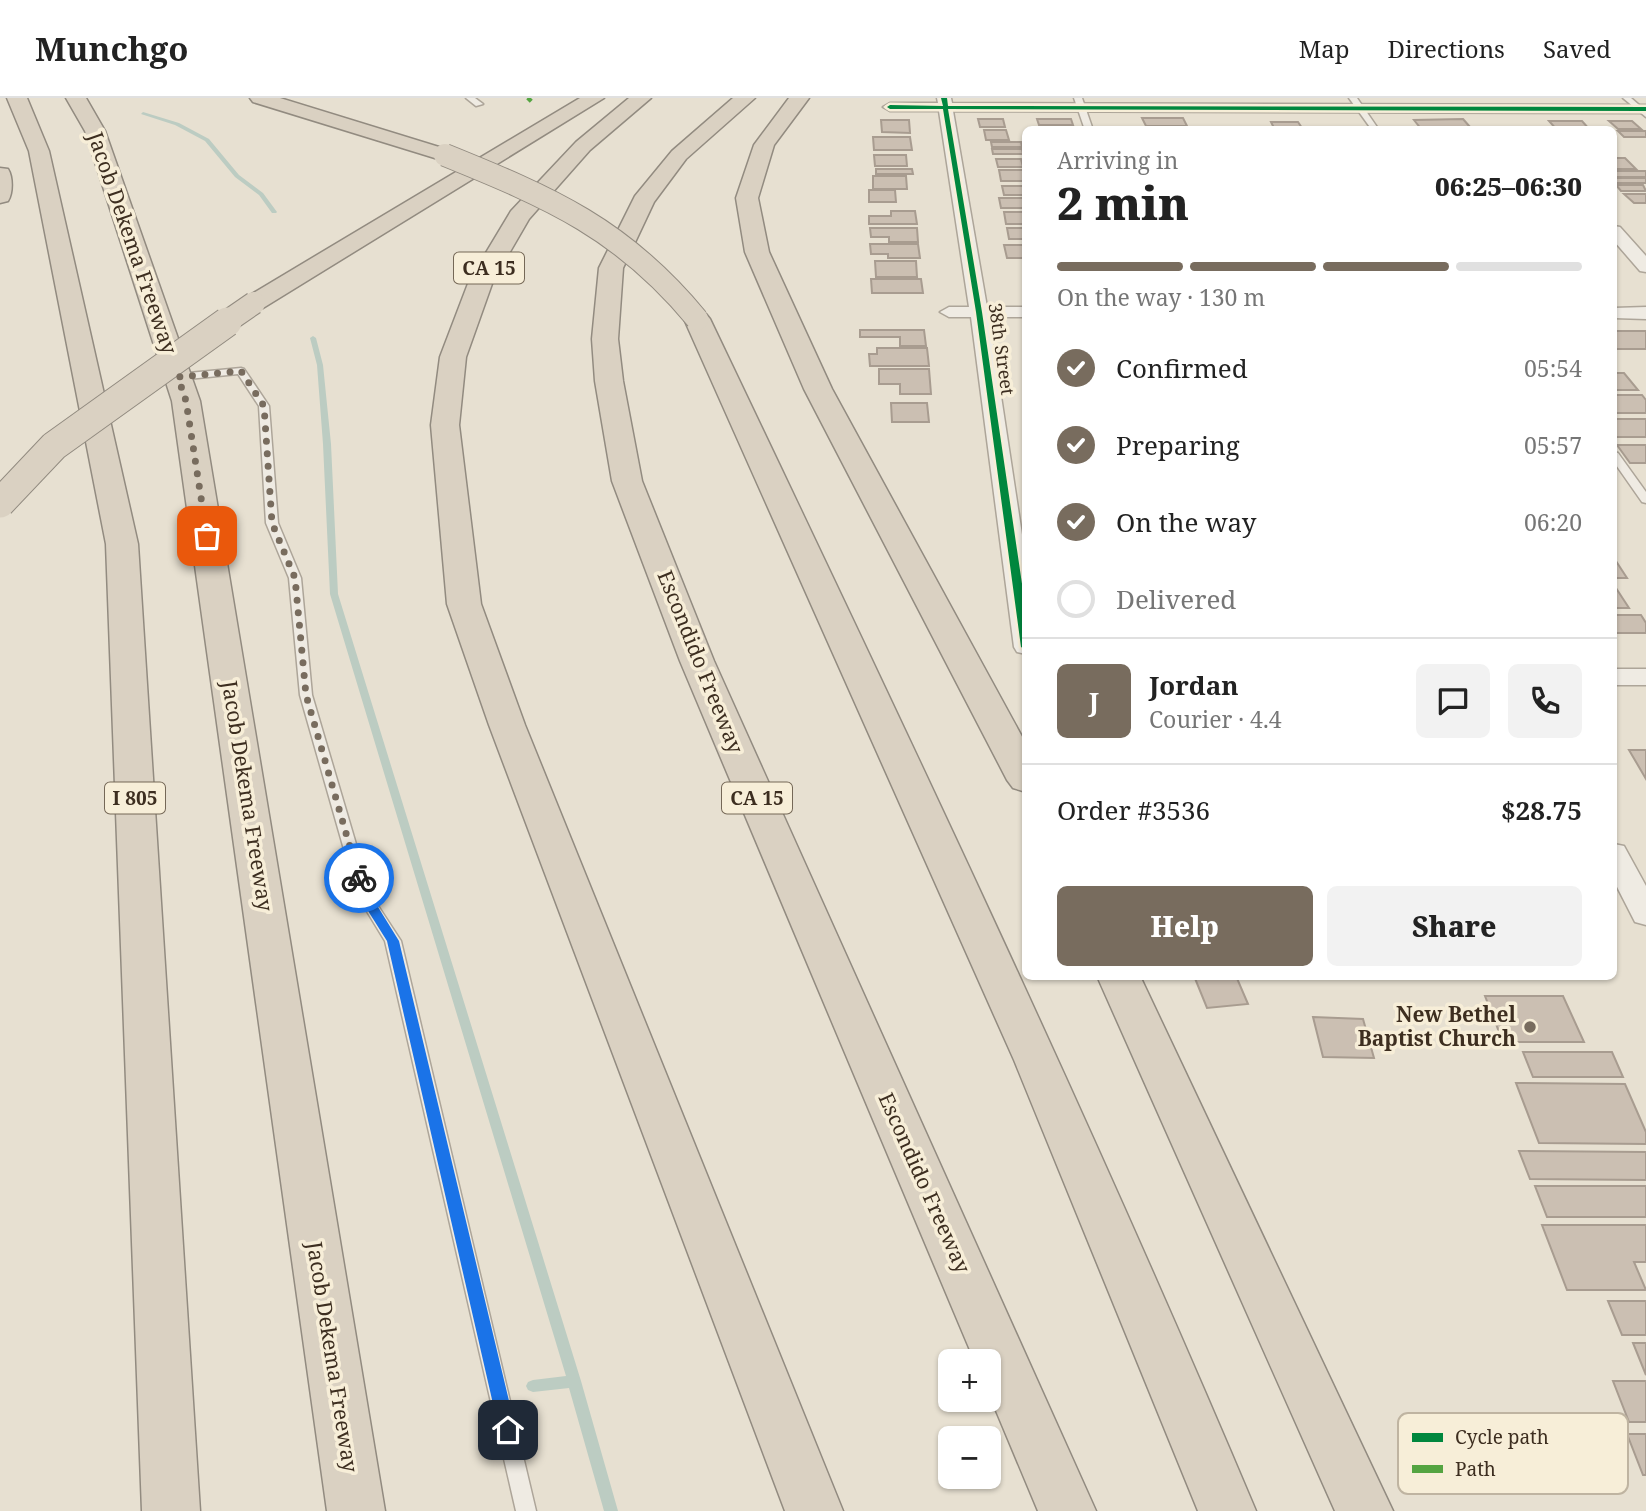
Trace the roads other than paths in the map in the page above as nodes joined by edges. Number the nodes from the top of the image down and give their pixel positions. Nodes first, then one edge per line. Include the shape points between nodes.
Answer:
1 (17, 98) edge
2 (76, 98) edge
3 (260, 98) edge
4 (470, 98) edge
5 (594, 98) edge
6 (641, 98) edge
7 (745, 98) edge
8 (799, 98) edge
9 (1627, 98) edge
10 (944, 103) edge
11 (1080, 103) edge
12 (1220, 103) edge
13 (1357, 103) edge
14 (1497, 103) edge
15 (479, 104) dead end
16 (890, 107) dead end
17 (1644, 111) edge
18 (1231, 123) dead end
19 (1516, 124) dead end
20 (1087, 126) edge
21 (1373, 126) edge
22 (0, 174) edge
23 (0, 197) edge
24 (1617, 234) edge
25 (1646, 267) edge
26 (949, 312) dead end
27 (979, 312) junction
28 (1022, 312) edge
29 (1617, 313) edge
30 (1646, 313) edge
31 (178, 377) junction
32 (1617, 459) edge
33 (1646, 500) edge
34 (0, 503) edge
35 (1022, 625) edge
36 (1617, 677) edge
37 (1646, 677) edge
38 (1022, 772) edge
39 (1617, 859) edge
40 (1646, 915) edge
41 (1120, 980) edge
42 (172, 1511) edge
43 (356, 1511) edge
44 (527, 1511) edge
45 (814, 1511) edge
46 (1067, 1511) edge
47 (1227, 1511) edge
48 (1364, 1511) edge

1 - 42 highway, I 805 via 39,150 122,544
2 - 31 highway, Jacob Dekema Freeway via 95,131
3 - 47 highway, bridge via 445,155 544,195 620,241 673,286 697,319 1086,1169
4 - 15 lane
5 - 34 highway, bridge via 254,303 54,446
6 - 45 highway, CA 15 via 583,146 519,216 481,281 453,358 444,425 464,604
7 - 46 highway, Escondido Freeway / CA 15 via 679,155 643,201 611,268 605,339 627,481 697,661
8 - 38 highway via 764,145 747,198 757,252 818,389
9 - 17 lane
10 - 11 street
10 - 16 street
10 - 27 street, 38th Street
11 - 12 street
11 - 20 lane
12 - 13 street
12 - 18 street
13 - 14 street
13 - 21 lane
14 - 17 street
14 - 19 street
22 - 23 highway
24 - 25 street
26 - 27 street
27 - 28 street
27 - 35 street, 38th Street
29 - 30 street
31 - 43 highway, Jacob Dekema Freeway via 186,401
31 - 44 lane via 241,371 264,406 272,523 295,578 306,695 364,895 393,941
32 - 33 lane
36 - 37 street
39 - 40 street
41 - 48 highway

